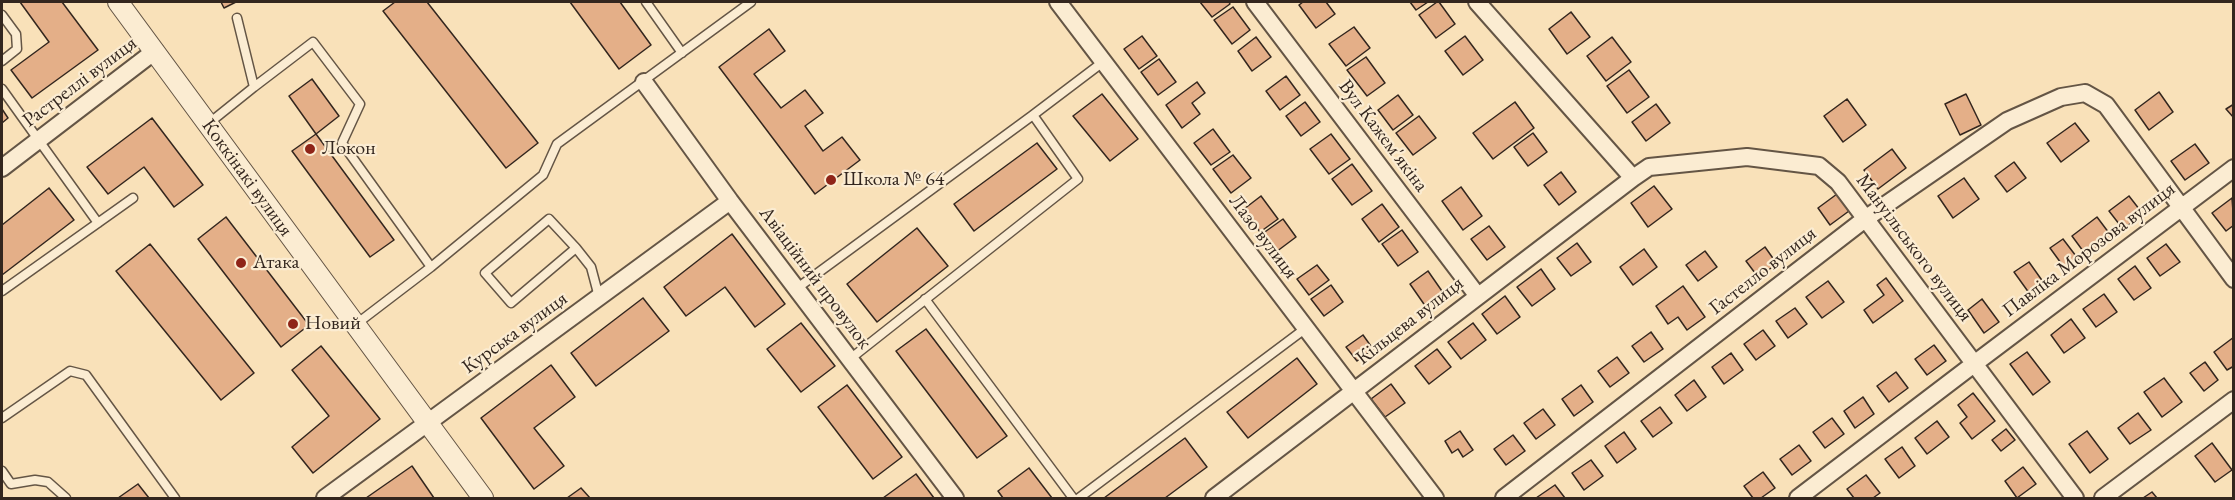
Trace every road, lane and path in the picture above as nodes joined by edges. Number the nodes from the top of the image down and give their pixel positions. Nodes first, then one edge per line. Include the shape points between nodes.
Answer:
1 (118, 2) edge
2 (646, 2) edge
3 (751, 2) edge
4 (1058, 2) edge
5 (1256, 2) edge
6 (1477, 2) edge
7 (2, 15) edge
8 (237, 18) dead end
9 (155, 51) junction
10 (682, 53) junction
11 (2, 61) edge
12 (1103, 62) junction
13 (644, 82) junction
14 (254, 87) junction
15 (2, 88) edge
16 (1033, 115) junction
17 (208, 124) junction
18 (39, 140) junction
19 (2, 168) edge
20 (2234, 168) edge
21 (1633, 178) junction
22 (133, 198) dead end
23 (730, 201) junction
24 (2180, 207) junction
25 (1864, 219) junction
26 (98, 223) junction
27 (576, 248) junction
28 (431, 267) junction
29 (2234, 279) edge
30 (796, 289) junction
31 (2, 291) edge
32 (1477, 296) junction
33 (599, 297) junction
34 (925, 300) junction
35 (355, 325) junction
36 (1306, 328) junction
37 (850, 359) junction
38 (1974, 364) junction
39 (1354, 392) junction
40 (2234, 400) edge
41 (2, 418) edge
42 (427, 424) junction
43 (2, 471) edge
44 (66, 498) edge
45 (175, 498) edge
46 (325, 498) edge
47 (483, 498) edge
48 (955, 498) edge
49 (1073, 498) edge
50 (1079, 498) edge
51 (1214, 498) edge
52 (1435, 498) edge
53 (1504, 498) edge
54 (1798, 498) edge
55 (2074, 498) edge
56 (2103, 498) edge

1 - 9 street, Коккінакі вулиця
2 - 10 lane
3 - 10 lane
4 - 12 street, Лазо вулиця
5 - 32 street, Вул Кажем'якіна
6 - 21 street
7 - 11 lane via 16,34 17,49
8 - 14 lane
9 - 17 street, Коккінакі вулиця
9 - 18 street, Растреллі вулиця
10 - 13 lane
12 - 16 lane
12 - 36 street, Лазо вулиця
13 - 23 street, Авіаційний провулок
13 - 28 lane via 557,144 543,175
14 - 17 lane
14 - 28 lane via 313,42 360,104 342,143
15 - 18 lane
16 - 30 lane
16 - 34 lane via 1078,179
17 - 35 street, Коккінакі вулиця
18 - 19 street, Растреллі вулиця
18 - 26 lane
20 - 24 street, Павліка Морозова вулиця
21 - 25 street, Мануільського вулиця via 1649,168 1747,157 1819,166 1838,182
21 - 32 street, Кільцева вулиця
22 - 26 lane
23 - 30 street, Авіаційний провулок
23 - 33 street, Курська вулиця
24 - 25 street, Гастелло вулиця via 2106,105 2085,93 2061,97 2007,121
24 - 29 street
24 - 38 street, Павліка Морозова вулиця
25 - 38 street, Мануільського вулиця
25 - 53 street, Гастелло вулиця
26 - 31 lane
27 - 27 lane via 511,303 485,273 549,219
27 - 33 lane via 591,267
28 - 35 lane
30 - 37 street, Авіаційний провулок
32 - 39 street, Кільцева вулиця
33 - 42 street, Курська вулиця
34 - 37 lane
34 - 49 lane
35 - 42 street, Коккінакі вулиця
36 - 39 street, Лазо вулиця
36 - 50 lane
37 - 48 street, Авіаційний провулок
38 - 54 street, Павліка Морозова вулиця
38 - 55 street, Мануільського вулиця
39 - 51 street, Кільцева вулиця
39 - 52 street, Лазо вулиця
40 - 56 street
41 - 45 lane via 70,371 86,375
42 - 46 street, Курська вулиця
42 - 47 street, Коккінакі вулиця
43 - 44 lane via 11,484 48,482

